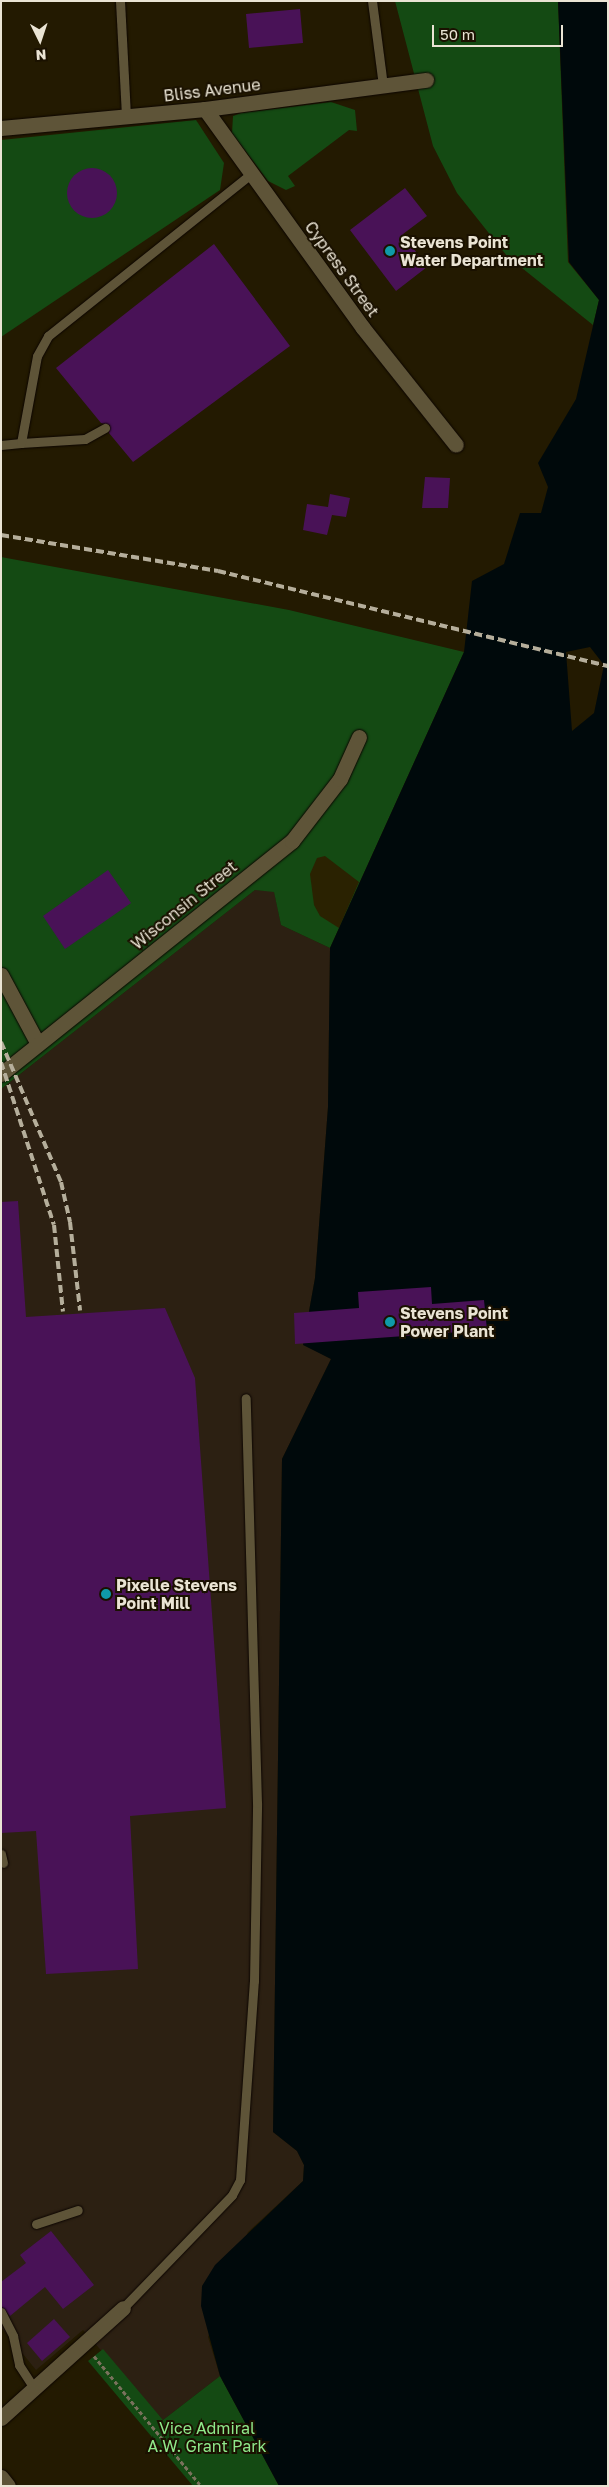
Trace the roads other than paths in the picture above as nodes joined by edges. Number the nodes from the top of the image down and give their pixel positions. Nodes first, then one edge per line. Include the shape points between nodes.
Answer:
1 (120, 1) edge
2 (372, 1) edge
3 (426, 80) dead end
4 (383, 86) junction
5 (205, 109) junction
6 (126, 116) junction
7 (1, 128) edge
8 (251, 174) junction
9 (105, 428) dead end
10 (20, 443) junction
11 (1, 445) edge
12 (456, 445) dead end
13 (360, 737) dead end
14 (1, 975) edge
15 (38, 1044) junction
16 (1, 1074) edge
17 (246, 1398) dead end
18 (78, 2210) dead end
19 (36, 2224) dead end
20 (123, 2308) joint
21 (1, 2312) edge
22 (34, 2388) junction
23 (1, 2418) edge
24 (1, 2477) edge
25 (8, 2486) edge

1 - 6 lane
2 - 4 lane
3 - 4 street, Bliss Avenue
4 - 5 street, Bliss Avenue
5 - 6 street, Bliss Avenue
5 - 8 street, Cypress Street
6 - 7 street, Bliss Avenue
8 - 10 lane via 48,336 36,356
8 - 12 street, Cypress Street via 363,328
9 - 10 lane via 85,439
10 - 11 lane
13 - 15 street, Wisconsin Street via 340,779 292,841
14 - 15 street
15 - 16 street, Wisconsin Street
17 - 20 lane via 257,1803 254,1981 240,2180 232,2195
18 - 19 lane
20 - 22 street
21 - 22 lane via 13,2336 19,2365
22 - 23 street
24 - 25 street

